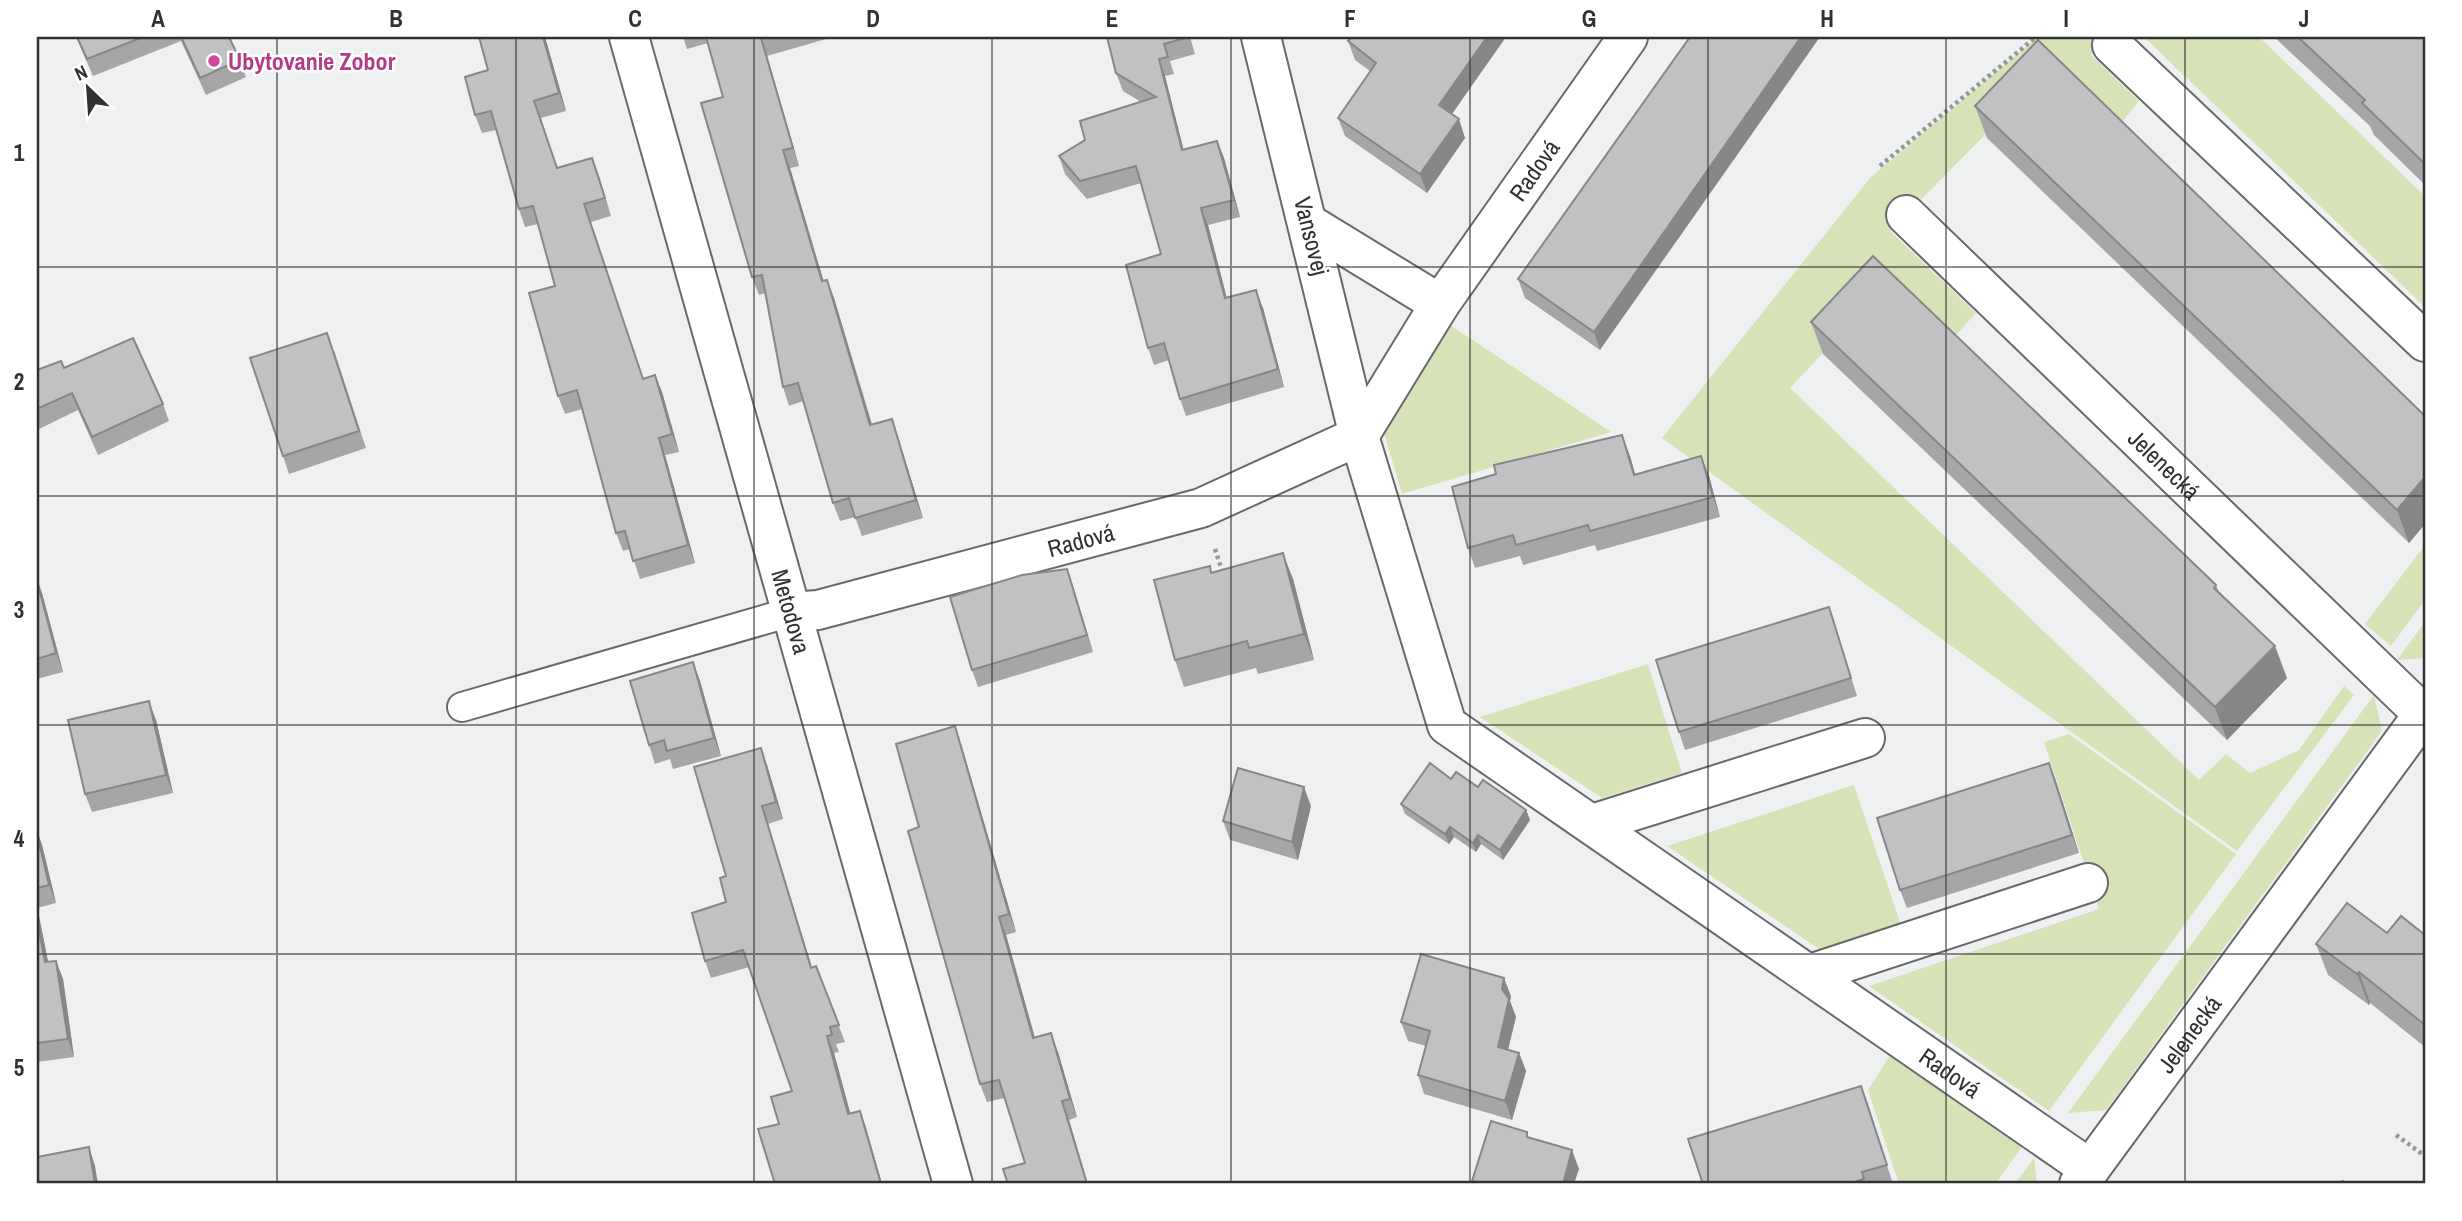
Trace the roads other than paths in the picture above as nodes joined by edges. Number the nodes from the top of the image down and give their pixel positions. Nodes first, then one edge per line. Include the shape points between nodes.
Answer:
1 (629, 37) edge
2 (1261, 37) edge
3 (1628, 37) edge
4 (2112, 46) dead end
5 (1906, 215) dead end
6 (1309, 223) junction
7 (1440, 304) junction
8 (2425, 342) edge
9 (1359, 436) junction
10 (791, 612) junction
11 (462, 707) dead end
12 (2424, 713) edge
13 (1866, 738) dead end
14 (1592, 824) junction
15 (2088, 883) dead end
16 (1811, 974) junction
17 (2085, 1176) edge
18 (953, 1184) edge

1 - 10 street, Metodova
2 - 6 street, Vansovej
3 - 7 street, Radová
4 - 8 street
5 - 12 street, Jelenecká
6 - 7 street
6 - 9 street, Vansovej
7 - 9 street, Radová
9 - 10 street, Radová via 1201,508 818,610
9 - 14 street, Radová via 1447,725
10 - 11 lane
10 - 18 street, Metodova
12 - 17 street, Jelenecká
13 - 14 street
14 - 16 street, Radová
15 - 16 street
16 - 17 street, Radová

